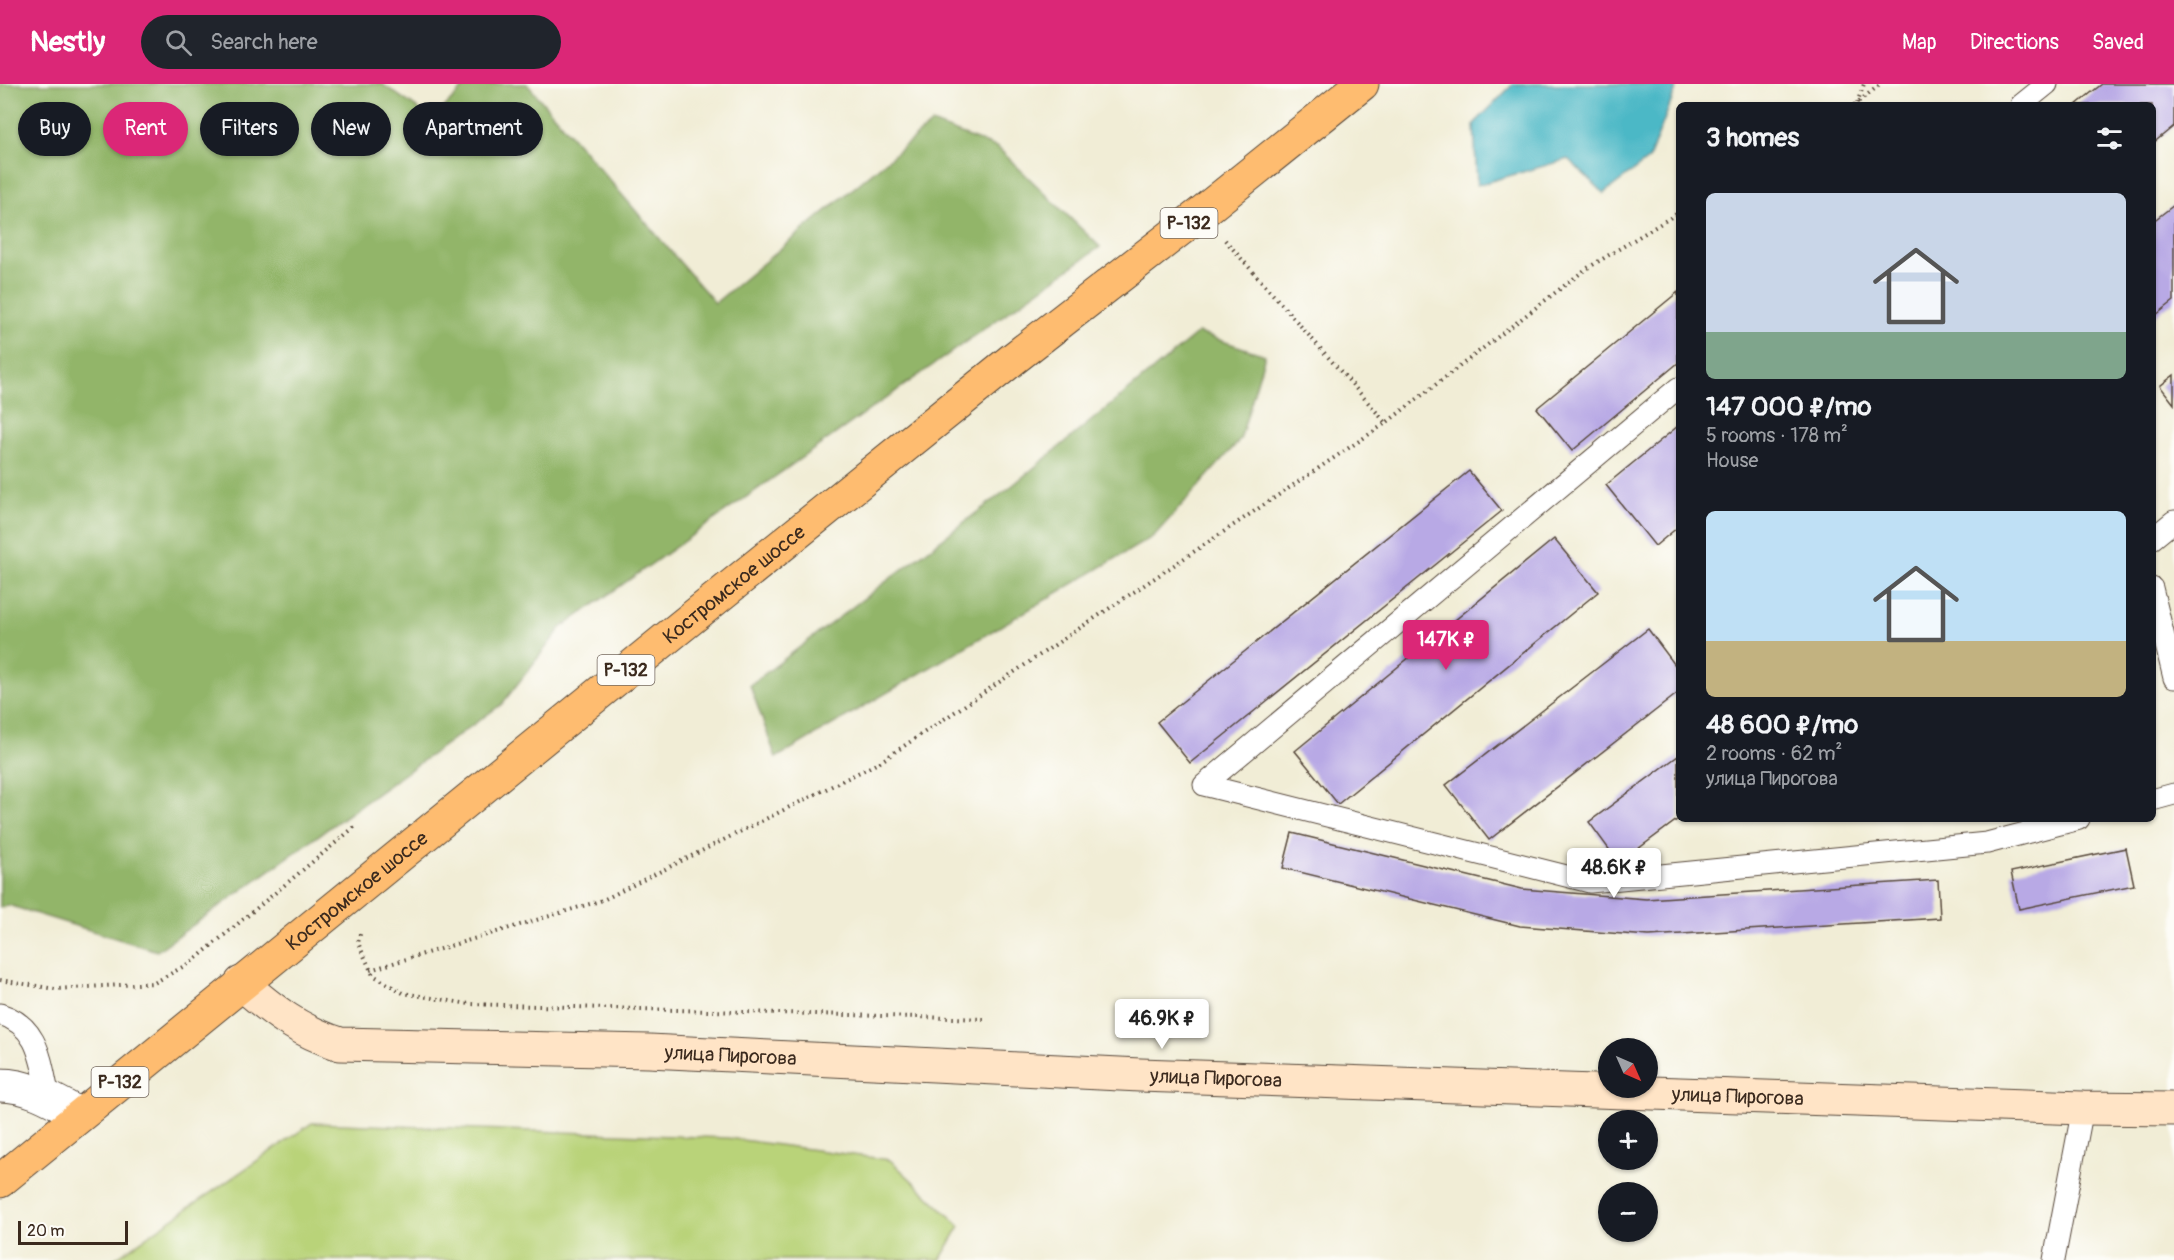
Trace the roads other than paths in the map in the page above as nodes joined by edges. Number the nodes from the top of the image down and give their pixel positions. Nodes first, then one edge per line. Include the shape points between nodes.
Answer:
1 (1362, 84) edge
2 (2047, 84) edge
3 (2025, 102) edge
4 (1676, 390) edge
5 (2174, 521) edge
6 (2156, 536) edge
7 (2156, 604) edge
8 (2174, 678) edge
9 (2174, 794) edge
10 (2156, 799) edge
11 (2068, 822) edge
12 (241, 983) junction
13 (0, 1014) edge
14 (0, 1085) edge
15 (49, 1097) junction
16 (2083, 1108) junction
17 (2174, 1109) edge
18 (80, 1115) junction
19 (0, 1181) edge
20 (2054, 1260) edge

1 - 12 highway, Костромское шоссе / Р-132 via 1013,359
2 - 3 lane
4 - 11 lane via 1204,785 1590,882 1987,843
5 - 6 lane
7 - 8 lane
9 - 10 lane
12 - 16 street, улица Пирогова via 290,1023 340,1044 649,1051 1140,1075
12 - 18 highway, Костромское шоссе / Р-132
13 - 15 lane via 25,1029 36,1043
14 - 15 street via 28,1088
15 - 18 street
16 - 17 street, улица Пирогова
16 - 20 lane
18 - 19 highway, Костромское шоссе / Р-132

